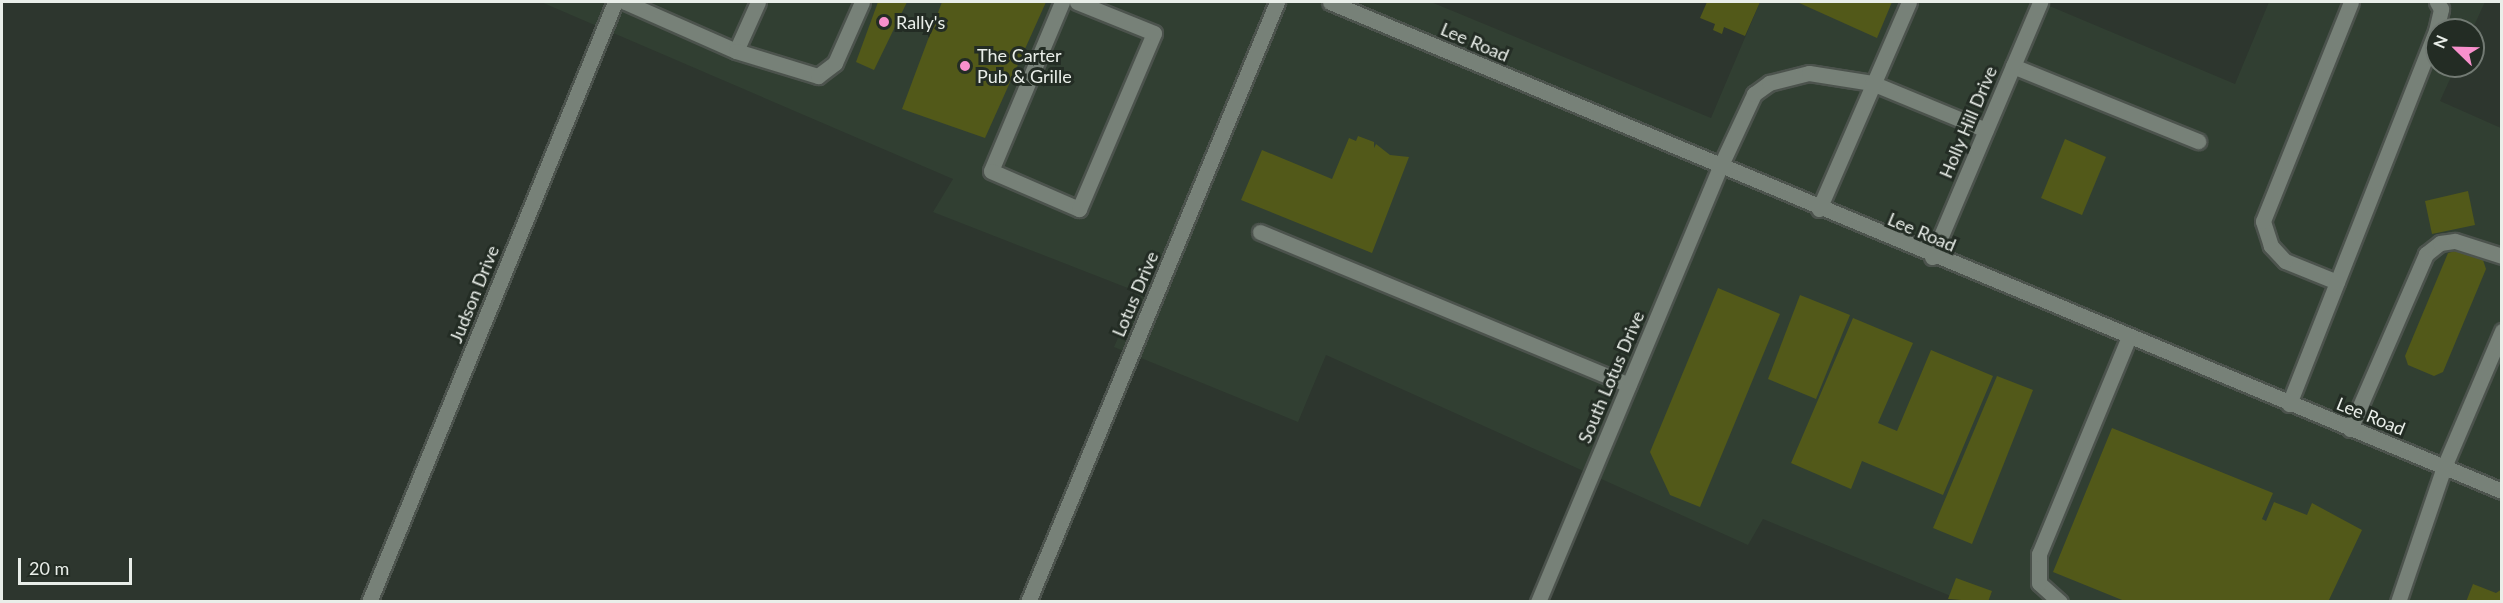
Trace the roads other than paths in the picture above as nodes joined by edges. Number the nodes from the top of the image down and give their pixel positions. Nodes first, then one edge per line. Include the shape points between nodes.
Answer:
1 (615, 2) edge
2 (625, 2) edge
3 (758, 2) edge
4 (862, 2) edge
5 (1062, 2) edge
6 (1077, 2) edge
7 (1277, 2) edge
8 (1330, 2) edge
9 (1909, 2) edge
10 (2040, 2) edge
11 (2351, 2) edge
12 (2437, 2) edge
13 (736, 51) junction
14 (2013, 66) junction
15 (1872, 83) junction
16 (1986, 130) junction
17 (2198, 141) dead end
18 (1720, 167) junction
19 (1819, 209) junction
20 (1260, 232) dead end
21 (2502, 256) edge
22 (1932, 257) junction
23 (2337, 282) junction
24 (2502, 331) edge
25 (2128, 339) junction
26 (1629, 385) junction
27 (2289, 404) junction
28 (2350, 429) junction
29 (2444, 467) junction
30 (2502, 491) edge
31 (369, 602) edge
32 (1028, 602) edge
33 (1538, 602) edge
34 (2061, 602) edge
35 (2398, 602) edge

1 - 31 street, Judson Drive
2 - 13 street
3 - 13 street
4 - 13 street via 835,63 818,76
5 - 6 street via 991,171 1079,209 1154,33
7 - 32 street, Lotus Drive
8 - 18 street, Lee Road
9 - 15 street
10 - 14 street, Holly Hill Drive
11 - 23 street via 2263,221 2271,246 2284,261
12 - 23 street via 2441,9 2436,32
14 - 16 street, Holly Hill Drive
14 - 17 street
15 - 16 street, South Lotus Drive
15 - 18 street, South Lotus Drive via 1809,73 1769,83 1754,94
15 - 19 street
16 - 22 street, Holly Hill Drive
18 - 19 street, Lee Road
18 - 26 street, South Lotus Drive
19 - 22 street, Lee Road
20 - 26 street
21 - 28 street via 2489,248 2455,241 2440,243 2426,254
22 - 25 street, Lee Road
23 - 27 street
24 - 29 street
25 - 27 street, Lee Road
25 - 34 street via 2037,561 2039,583
26 - 33 street, South Lotus Drive
27 - 28 street, Lee Road
28 - 29 street, Lee Road
29 - 30 street, Lee Road
29 - 35 street

